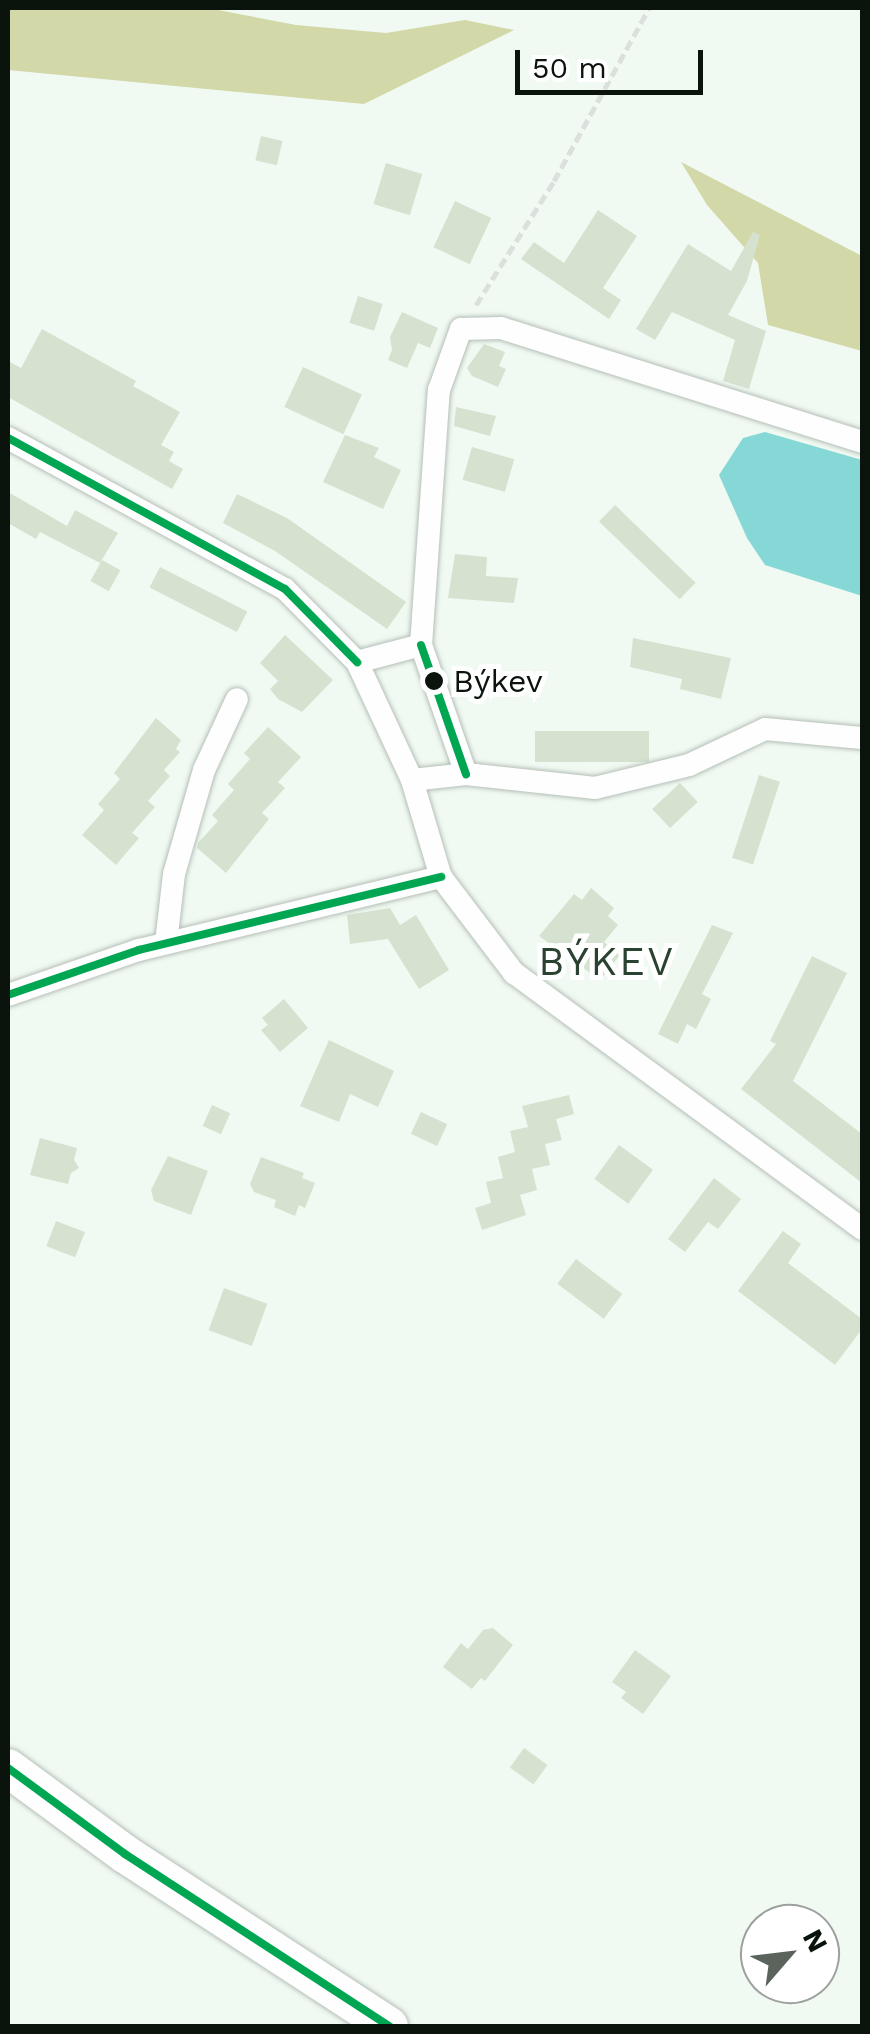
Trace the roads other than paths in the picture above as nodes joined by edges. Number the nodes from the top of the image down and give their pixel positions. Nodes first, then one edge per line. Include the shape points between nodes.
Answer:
1 (8, 438) edge
2 (862, 442) edge
3 (421, 644) junction
4 (357, 662) junction
5 (237, 699) dead end
6 (862, 738) edge
7 (466, 774) junction
8 (412, 780) junction
9 (441, 876) junction
10 (166, 943) junction
11 (8, 995) edge
12 (862, 1229) edge
13 (8, 1768) edge
14 (389, 2026) edge

1 - 4 street via 285,589
2 - 3 street via 501,328 461,329 439,390
3 - 4 street
3 - 7 street
4 - 8 street
5 - 10 street via 204,770 174,874
6 - 7 street via 765,729 689,765 595,788
7 - 8 street
8 - 9 street
9 - 10 street
9 - 12 street via 514,973
10 - 11 street
13 - 14 main road via 126,1854

